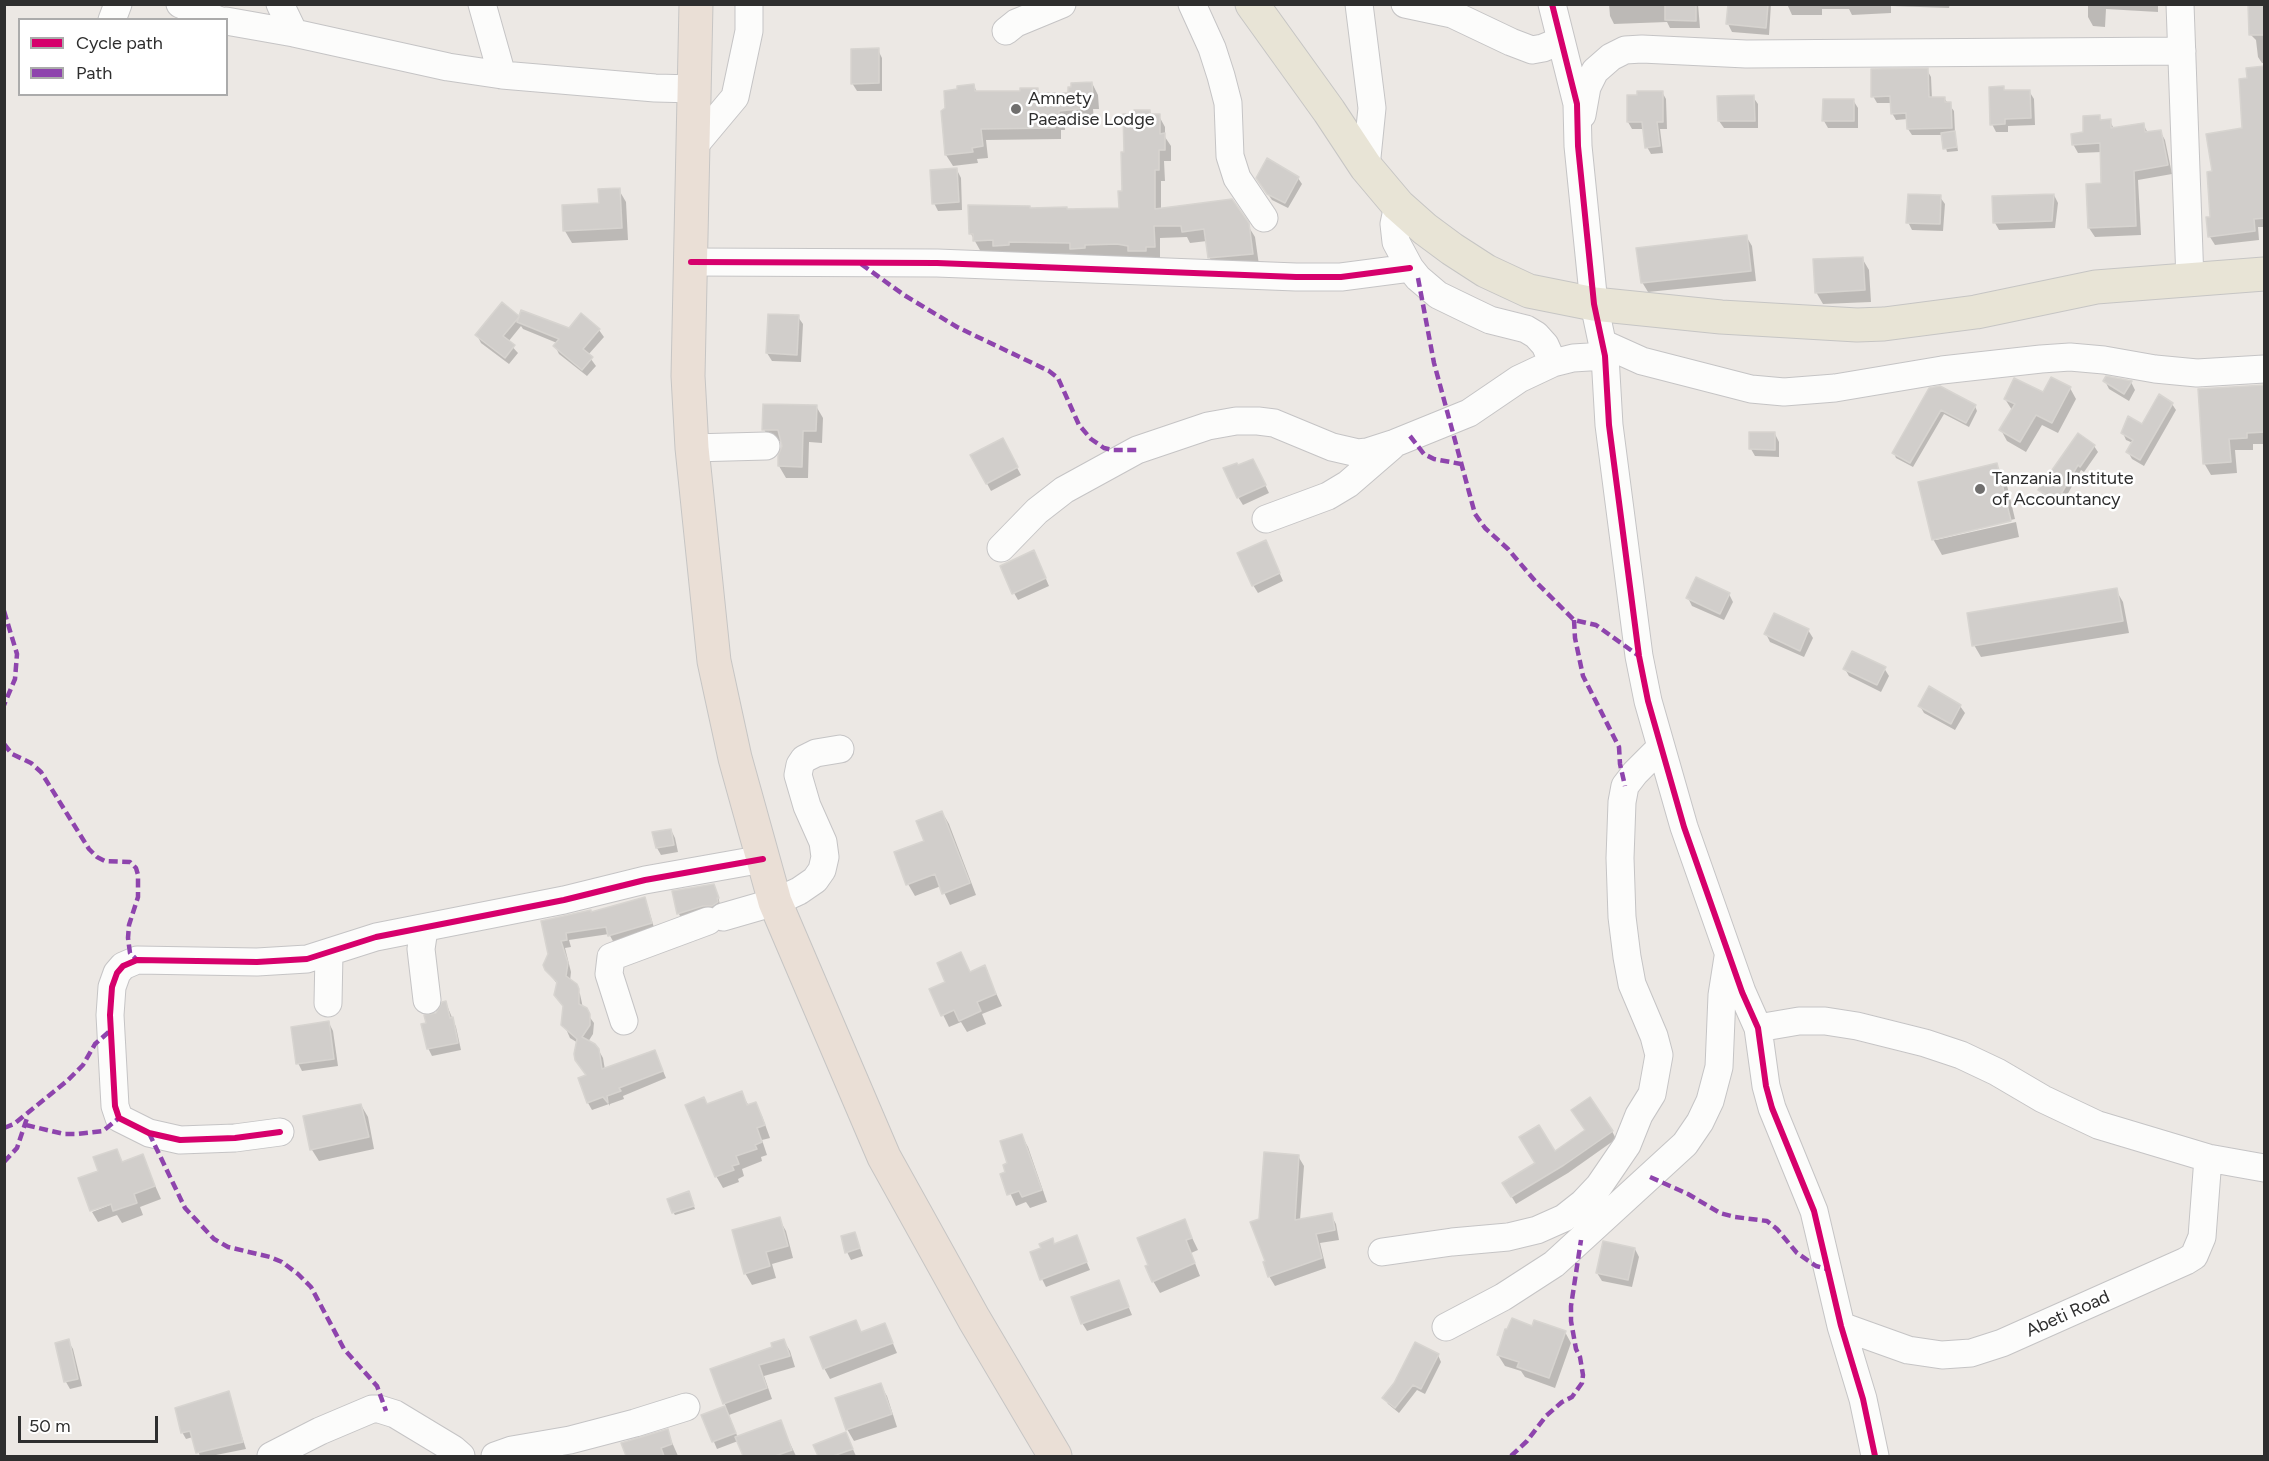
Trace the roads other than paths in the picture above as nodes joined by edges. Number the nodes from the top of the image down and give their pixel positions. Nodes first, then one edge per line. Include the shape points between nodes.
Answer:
1 (180, 4) edge
2 (280, 4) edge
3 (482, 4) edge
4 (696, 4) edge
5 (749, 4) edge
6 (1062, 4) edge
7 (1192, 4) edge
8 (1252, 4) edge
9 (1359, 4) edge
10 (1405, 4) edge
11 (1552, 4) edge
12 (2180, 4) edge
13 (213, 18) edge
14 (228, 21) edge
15 (1006, 31) dead end
16 (294, 33) junction
17 (1560, 40) junction
18 (2182, 51) junction
19 (502, 75) junction
20 (695, 89) junction
21 (694, 146) junction
22 (1578, 146) junction
23 (1366, 168) junction
24 (1398, 205) junction
25 (1264, 218) dead end
26 (691, 262) junction
27 (1410, 268) junction
28 (2265, 274) edge
29 (2190, 280) junction
30 (1594, 304) junction
31 (1604, 350) junction
32 (1554, 363) junction
33 (2265, 369) edge
34 (1395, 443) junction
35 (766, 447) dead end
36 (692, 448) junction
37 (1266, 519) dead end
38 (1001, 548) dead end
39 (1660, 748) junction
40 (840, 749) dead end
41 (763, 859) junction
42 (775, 902) junction
43 (424, 929) junction
44 (1729, 952) junction
45 (329, 953) junction
46 (427, 1000) dead end
47 (328, 1003) dead end
48 (624, 1022) dead end
49 (1758, 1028) junction
50 (280, 1132) dead end
51 (2208, 1158) junction
52 (2265, 1168) edge
53 (1382, 1252) dead end
54 (1841, 1326) junction
55 (1446, 1327) dead end
56 (686, 1407) dead end
57 (271, 1456) edge
58 (461, 1456) edge
59 (495, 1456) edge
60 (1055, 1456) edge
61 (1875, 1456) edge

1 - 13 street
2 - 16 street
3 - 19 street
4 - 20 highway
5 - 21 street via 749,31 735,97
6 - 15 street
7 - 25 street via 1212,48 1228,104 1230,156 1237,178
8 - 23 main road
9 - 23 street via 1372,108
10 - 17 street via 1452,14 1532,50
11 - 17 street
12 - 18 street
14 - 16 street
16 - 19 street
17 - 22 street via 1577,104
18 - 22 street via 1746,54 1625,50 1595,71 1587,87
18 - 29 street
19 - 20 street
20 - 21 highway
21 - 26 highway
22 - 30 street
23 - 24 main road
24 - 27 street via 1394,232
24 - 30 main road via 1486,271 1529,291
26 - 27 street via 937,263 1296,277 1341,277
26 - 36 highway via 688,376
27 - 32 street via 1438,295 1490,320 1536,335
28 - 29 main road
29 - 30 main road via 2096,287 1976,312 1884,324 1771,321
30 - 31 street
31 - 32 street
31 - 33 street via 1751,389 1784,392 2041,359 2092,359 2197,373
31 - 39 street via 1609,425 1640,663
32 - 34 street via 1519,379 1469,413
34 - 37 street via 1328,496
34 - 38 street via 1358,453 1332,447 1274,423 1236,421 1208,426 1137,450 1064,490
35 - 36 street
36 - 41 highway via 714,661
39 - 44 street
39 - 53 street via 1635,773 1622,802 1621,905 1627,957 1632,984 1659,1055 1652,1094 1627,1145 1583,1203 1564,1218 1537,1230
40 - 42 street via 804,759 798,775 823,842 822,870 799,891
41 - 42 highway
41 - 43 street via 645,880
42 - 48 street via 611,957 609,974
42 - 60 highway via 884,1157
43 - 45 street via 376,937
43 - 46 street via 421,949
44 - 49 street
44 - 55 street via 1722,995 1719,1067 1710,1101 1685,1144 1554,1264
45 - 47 street
45 - 50 street via 307,959 257,962 137,960 123,966 112,987 111,1054 119,1118 149,1133 180,1140
49 - 51 street via 1825,1021 1925,1043 1979,1063 2098,1125
49 - 54 street via 1772,1108 1814,1212
51 - 52 street
51 - 54 street, Abeti Road via 2202,1237 2194,1256 2186,1261 2002,1343 1971,1353 1942,1355 1908,1350
54 - 61 street
56 - 59 street via 570,1440
57 - 58 street via 320,1431 379,1409 395,1414

